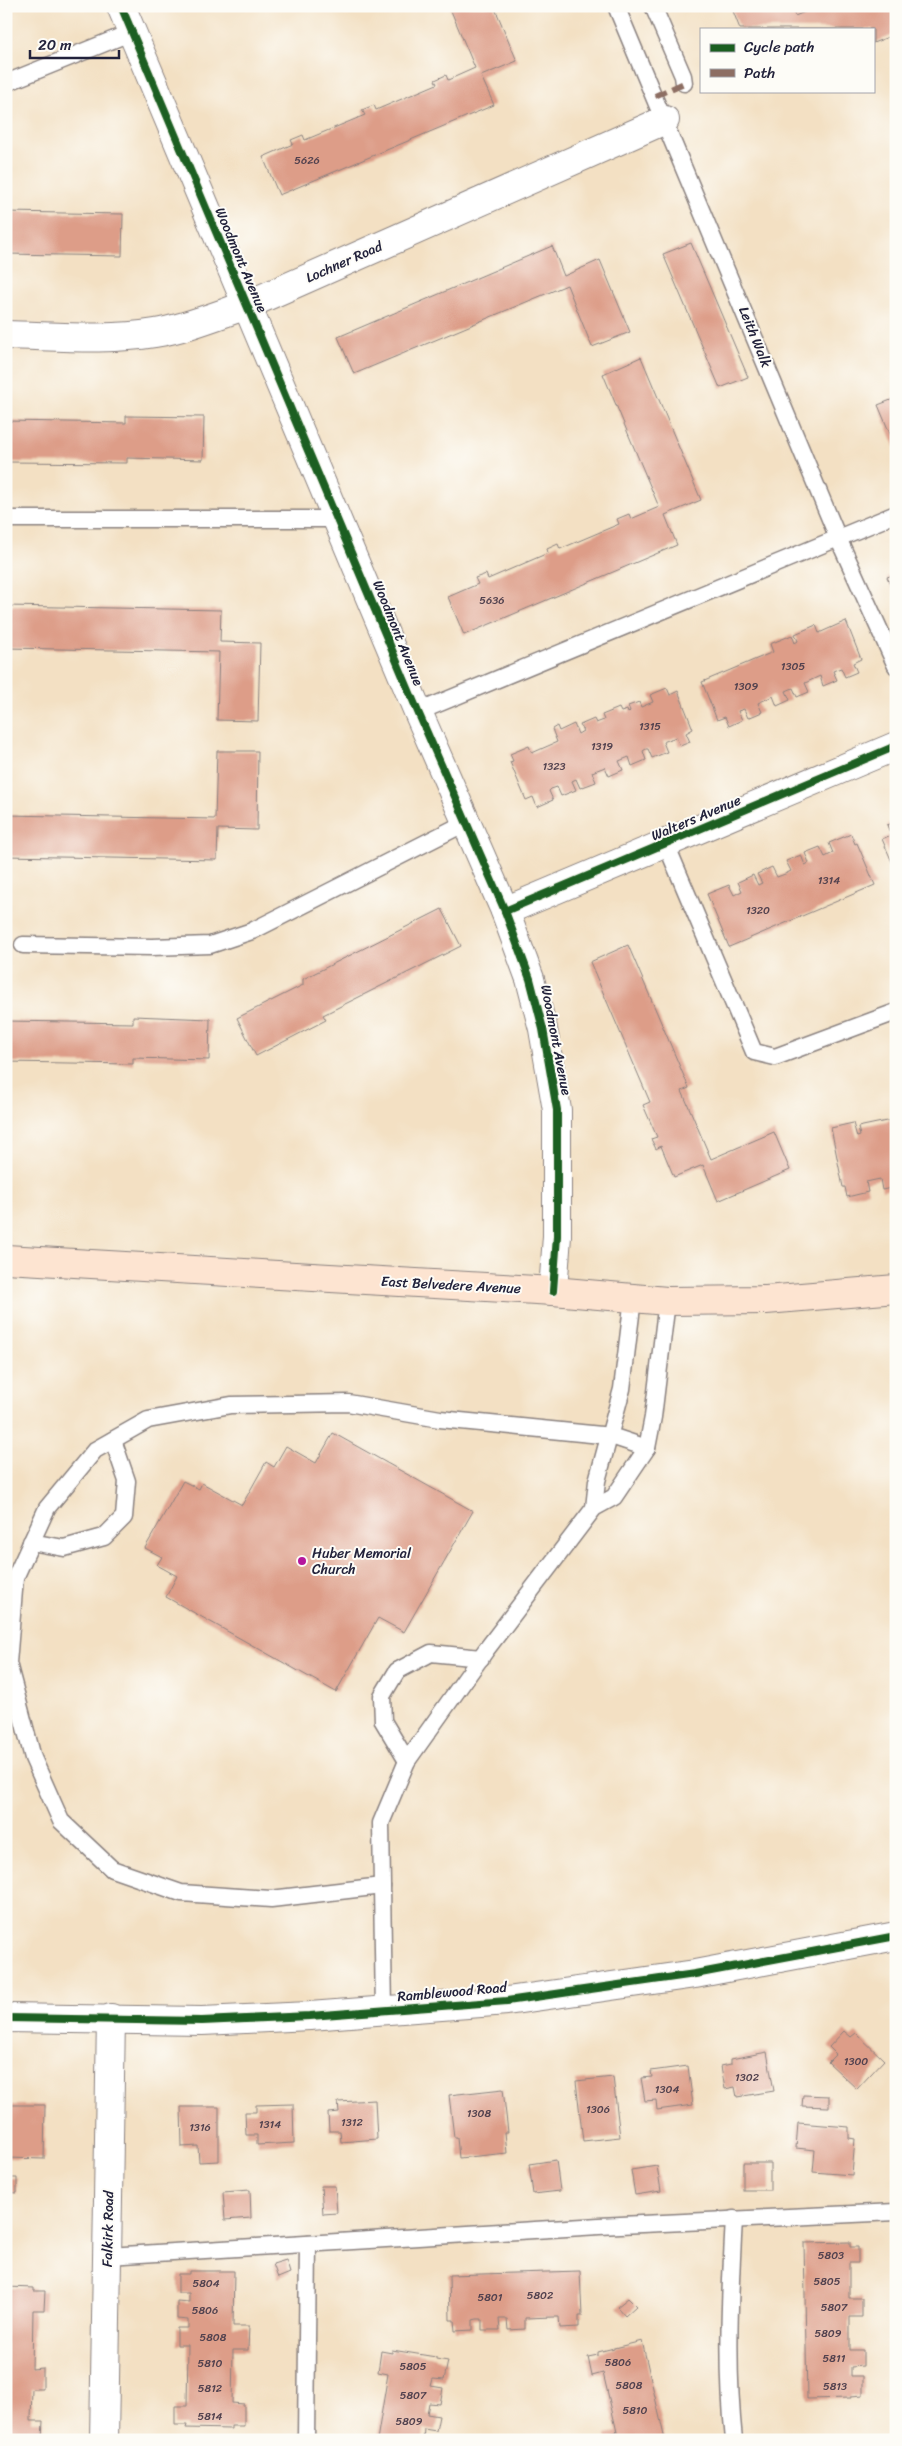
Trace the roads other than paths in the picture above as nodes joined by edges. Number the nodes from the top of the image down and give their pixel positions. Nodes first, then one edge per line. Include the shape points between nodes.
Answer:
1 (121, 6) edge
2 (616, 6) edge
3 (653, 6) edge
4 (132, 32) junction
5 (6, 83) edge
6 (684, 83) dead end
7 (665, 120) junction
8 (247, 305) junction
9 (6, 335) edge
10 (896, 514) edge
11 (6, 519) edge
12 (338, 519) junction
13 (838, 538) junction
14 (896, 666) edge
15 (418, 712) junction
16 (896, 746) edge
17 (465, 823) junction
18 (666, 844) junction
19 (505, 911) junction
20 (23, 945) dead end
21 (896, 1012) edge
22 (6, 1258) edge
23 (896, 1289) edge
24 (553, 1291) junction
25 (633, 1298) junction
26 (667, 1301) junction
27 (611, 1436) junction
28 (113, 1440) junction
29 (647, 1448) junction
30 (594, 1508) junction
31 (31, 1542) junction
32 (481, 1658) junction
33 (407, 1761) junction
34 (382, 1886) junction
35 (896, 1936) edge
36 (384, 2011) junction
37 (6, 2018) edge
38 (111, 2018) junction
39 (896, 2212) edge
40 (734, 2219) junction
41 (308, 2244) junction
42 (108, 2256) junction
43 (104, 2440) edge
44 (306, 2440) edge
45 (734, 2440) edge

1 - 4 street, Woodmont Avenue
2 - 7 lane, Leith Walk
3 - 6 lane
4 - 5 lane
4 - 8 street, Woodmont Avenue
7 - 8 street, Lochner Road
7 - 13 lane, Leith Walk
8 - 9 street, Lochner Road via 158,333 129,337
8 - 12 street, Woodmont Avenue
10 - 13 lane
11 - 12 lane
12 - 15 street, Woodmont Avenue
13 - 14 lane, Leith Walk
13 - 15 lane
15 - 17 street, Woodmont Avenue
16 - 18 street, Walters Avenue
17 - 19 street, Woodmont Avenue
17 - 20 lane via 252,931 210,945
18 - 19 street, Walters Avenue
18 - 21 lane via 754,1052 775,1057
19 - 24 street, Woodmont Avenue via 541,1021 556,1110 557,1227
22 - 24 main road, East Belvedere Avenue
23 - 26 main road, East Belvedere Avenue via 766,1300
24 - 25 main road, East Belvedere Avenue
25 - 26 main road, East Belvedere Avenue
25 - 27 lane via 627,1358
26 - 29 lane
27 - 28 lane via 440,1419 348,1402 231,1404 148,1420
27 - 29 lane
27 - 30 lane via 597,1481
28 - 31 lane via 95,1450 47,1508
28 - 31 lane via 127,1481 124,1517 104,1537 64,1548
29 - 30 lane via 614,1498
30 - 32 lane
31 - 34 lane via 15,1578 8,1663 33,1758 61,1821 112,1869 181,1894 272,1899
32 - 33 lane
32 - 33 lane via 431,1653 397,1671 382,1696 383,1721
33 - 34 lane via 381,1824
34 - 36 lane
35 - 36 street, Ramblewood Road via 619,1986 507,2001
36 - 38 street, Ramblewood Road via 202,2021
37 - 38 street, Ramblewood Road
38 - 42 street, Falkirk Road
39 - 40 lane
40 - 41 lane
40 - 45 lane via 729,2307
41 - 42 lane
41 - 44 lane
42 - 43 street, Falkirk Road

